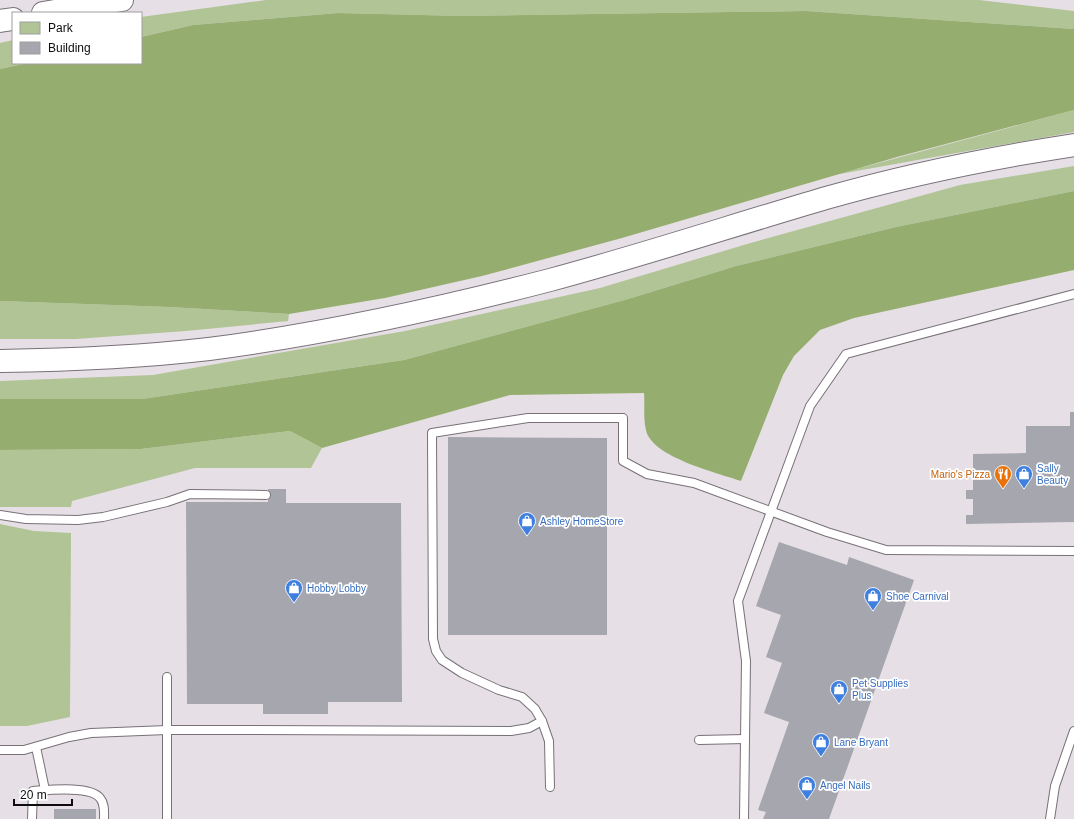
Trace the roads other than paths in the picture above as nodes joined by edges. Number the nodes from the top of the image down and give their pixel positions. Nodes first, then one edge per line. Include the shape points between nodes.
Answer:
1 (122, 0) edge
2 (49, 12) edge
3 (12, 19) edge
4 (0, 21) edge
5 (1074, 145) edge
6 (1074, 294) edge
7 (0, 361) edge
8 (266, 495) dead end
9 (772, 511) junction
10 (0, 515) edge
11 (1074, 551) edge
12 (168, 677) dead end
13 (542, 721) junction
14 (168, 730) junction
15 (1074, 731) edge
16 (745, 739) junction
17 (699, 740) dead end
18 (36, 747) junction
19 (0, 750) edge
20 (550, 787) dead end
21 (45, 790) junction
22 (32, 819) edge
23 (104, 819) edge
24 (167, 819) edge
25 (744, 819) edge
26 (1050, 819) edge

1 - 2 highway
3 - 4 highway
5 - 7 highway via 964,164 895,180 553,279 417,312 278,339 200,350 98,358
6 - 9 lane via 846,354 810,406
8 - 10 lane via 190,494 103,518 78,520 26,519
9 - 11 lane via 827,532 886,550
9 - 13 lane via 694,483 647,474 623,461 624,418 528,418 432,433 433,639 436,651 442,660 462,673 499,690 522,697 535,709
9 - 16 lane via 738,601 746,661
12 - 14 lane
13 - 14 lane via 529,728 511,731
13 - 20 lane via 550,741
14 - 18 lane via 91,732
14 - 24 lane
15 - 26 lane via 1055,786
16 - 17 lane
16 - 25 lane
18 - 19 lane
18 - 21 lane
21 - 22 lane via 32,791
21 - 23 lane via 92,792 100,797 104,806

